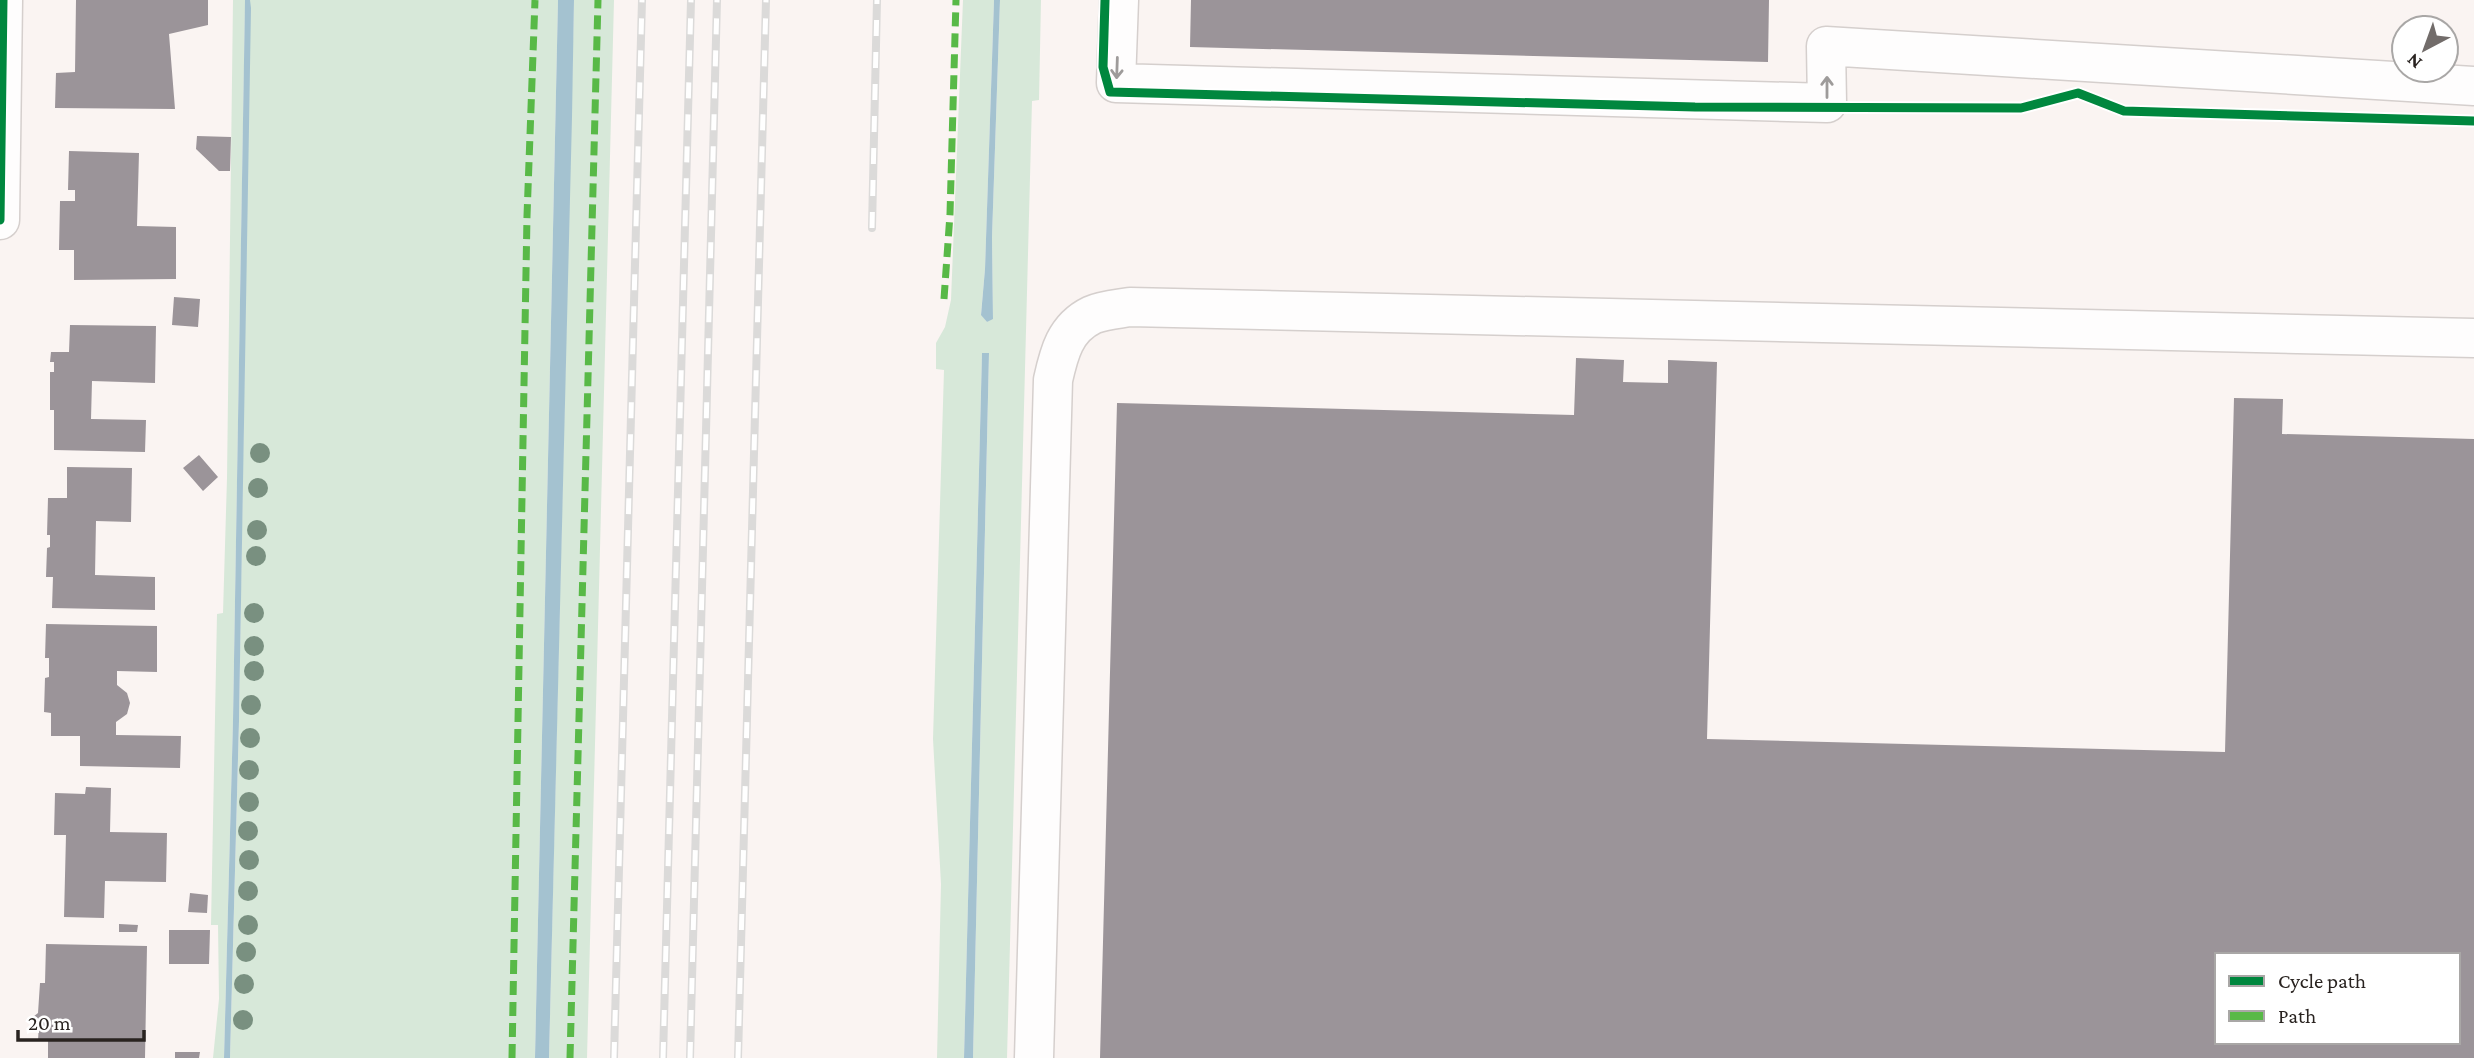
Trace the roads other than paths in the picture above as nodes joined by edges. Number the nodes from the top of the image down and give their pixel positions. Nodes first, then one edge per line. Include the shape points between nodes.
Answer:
1 (3, 0) edge
2 (1119, 0) edge
3 (2474, 86) edge
4 (0, 220) edge
5 (2474, 338) edge
6 (1034, 1058) edge

1 - 4 street
2 -> 3 street via 1116,83 1827,103 1826,46
5 - 6 street via 1130,307 1092,315 1068,334 1053,380

